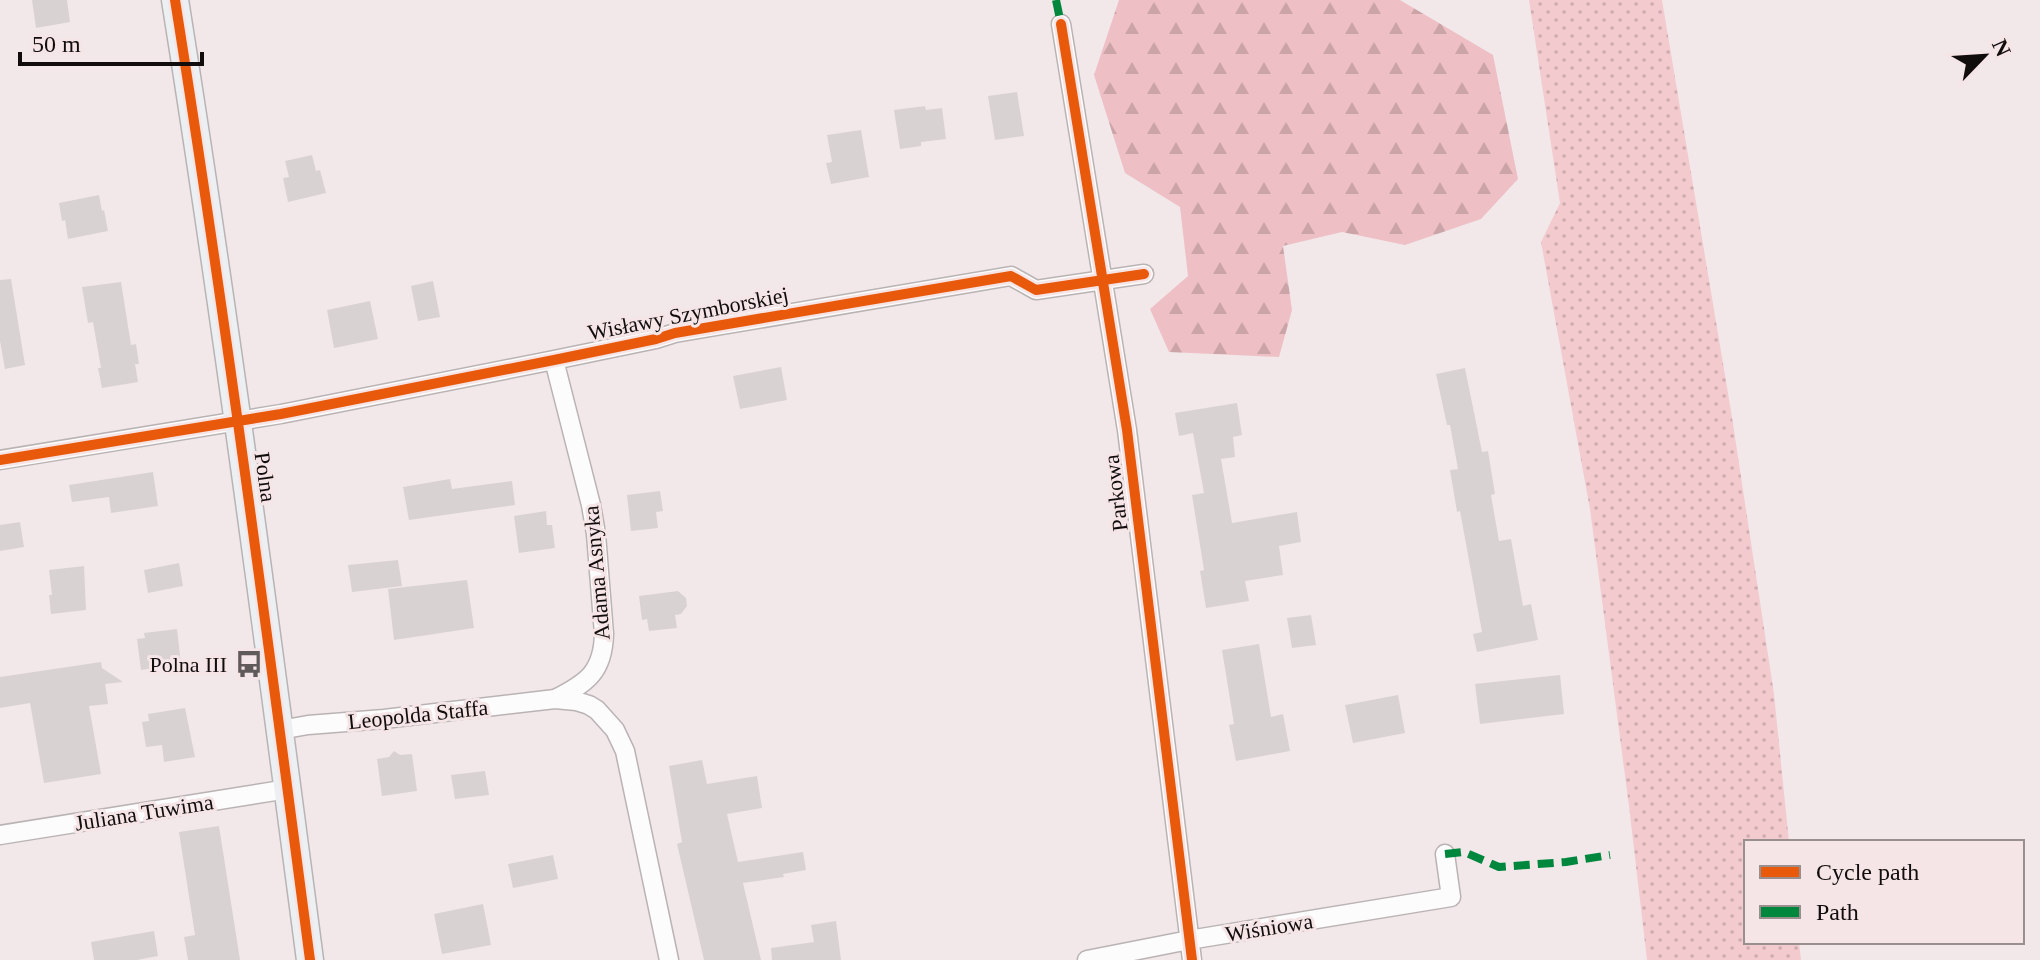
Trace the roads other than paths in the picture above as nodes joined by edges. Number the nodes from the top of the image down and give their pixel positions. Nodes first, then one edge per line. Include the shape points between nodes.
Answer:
1 (175, 0) edge
2 (1061, 24) dead end
3 (1144, 274) dead end
4 (1104, 280) junction
5 (554, 360) junction
6 (238, 421) junction
7 (0, 460) edge
8 (555, 699) junction
9 (280, 730) junction
10 (288, 789) junction
11 (0, 835) edge
12 (1445, 854) dead end
13 (1189, 940) junction
14 (310, 960) edge
15 (669, 960) edge
16 (1087, 960) edge
17 (1192, 960) edge

1 - 6 street, Polna
2 - 4 street, Parkowa
3 - 4 street, Wisławy Szymborskiej
4 - 5 street, Wisławy Szymborskiej via 1036,290 1011,276 675,333
4 - 13 street, Parkowa
5 - 6 street, Wisławy Szymborskiej
5 - 8 street, Adama Asnyka via 591,505 604,634 594,671 579,687
6 - 7 street, Wisławy Szymborskiej
6 - 9 street, Polna
8 - 9 street, Leopolda Staffa
8 - 15 street via 589,705 622,741
9 - 10 street, Polna
10 - 11 street, Juliana Tuwima
10 - 14 street, Polna
12 - 13 street, Wiśniowa via 1451,897
13 - 16 street, Wiśniowa
13 - 17 street, Parkowa

